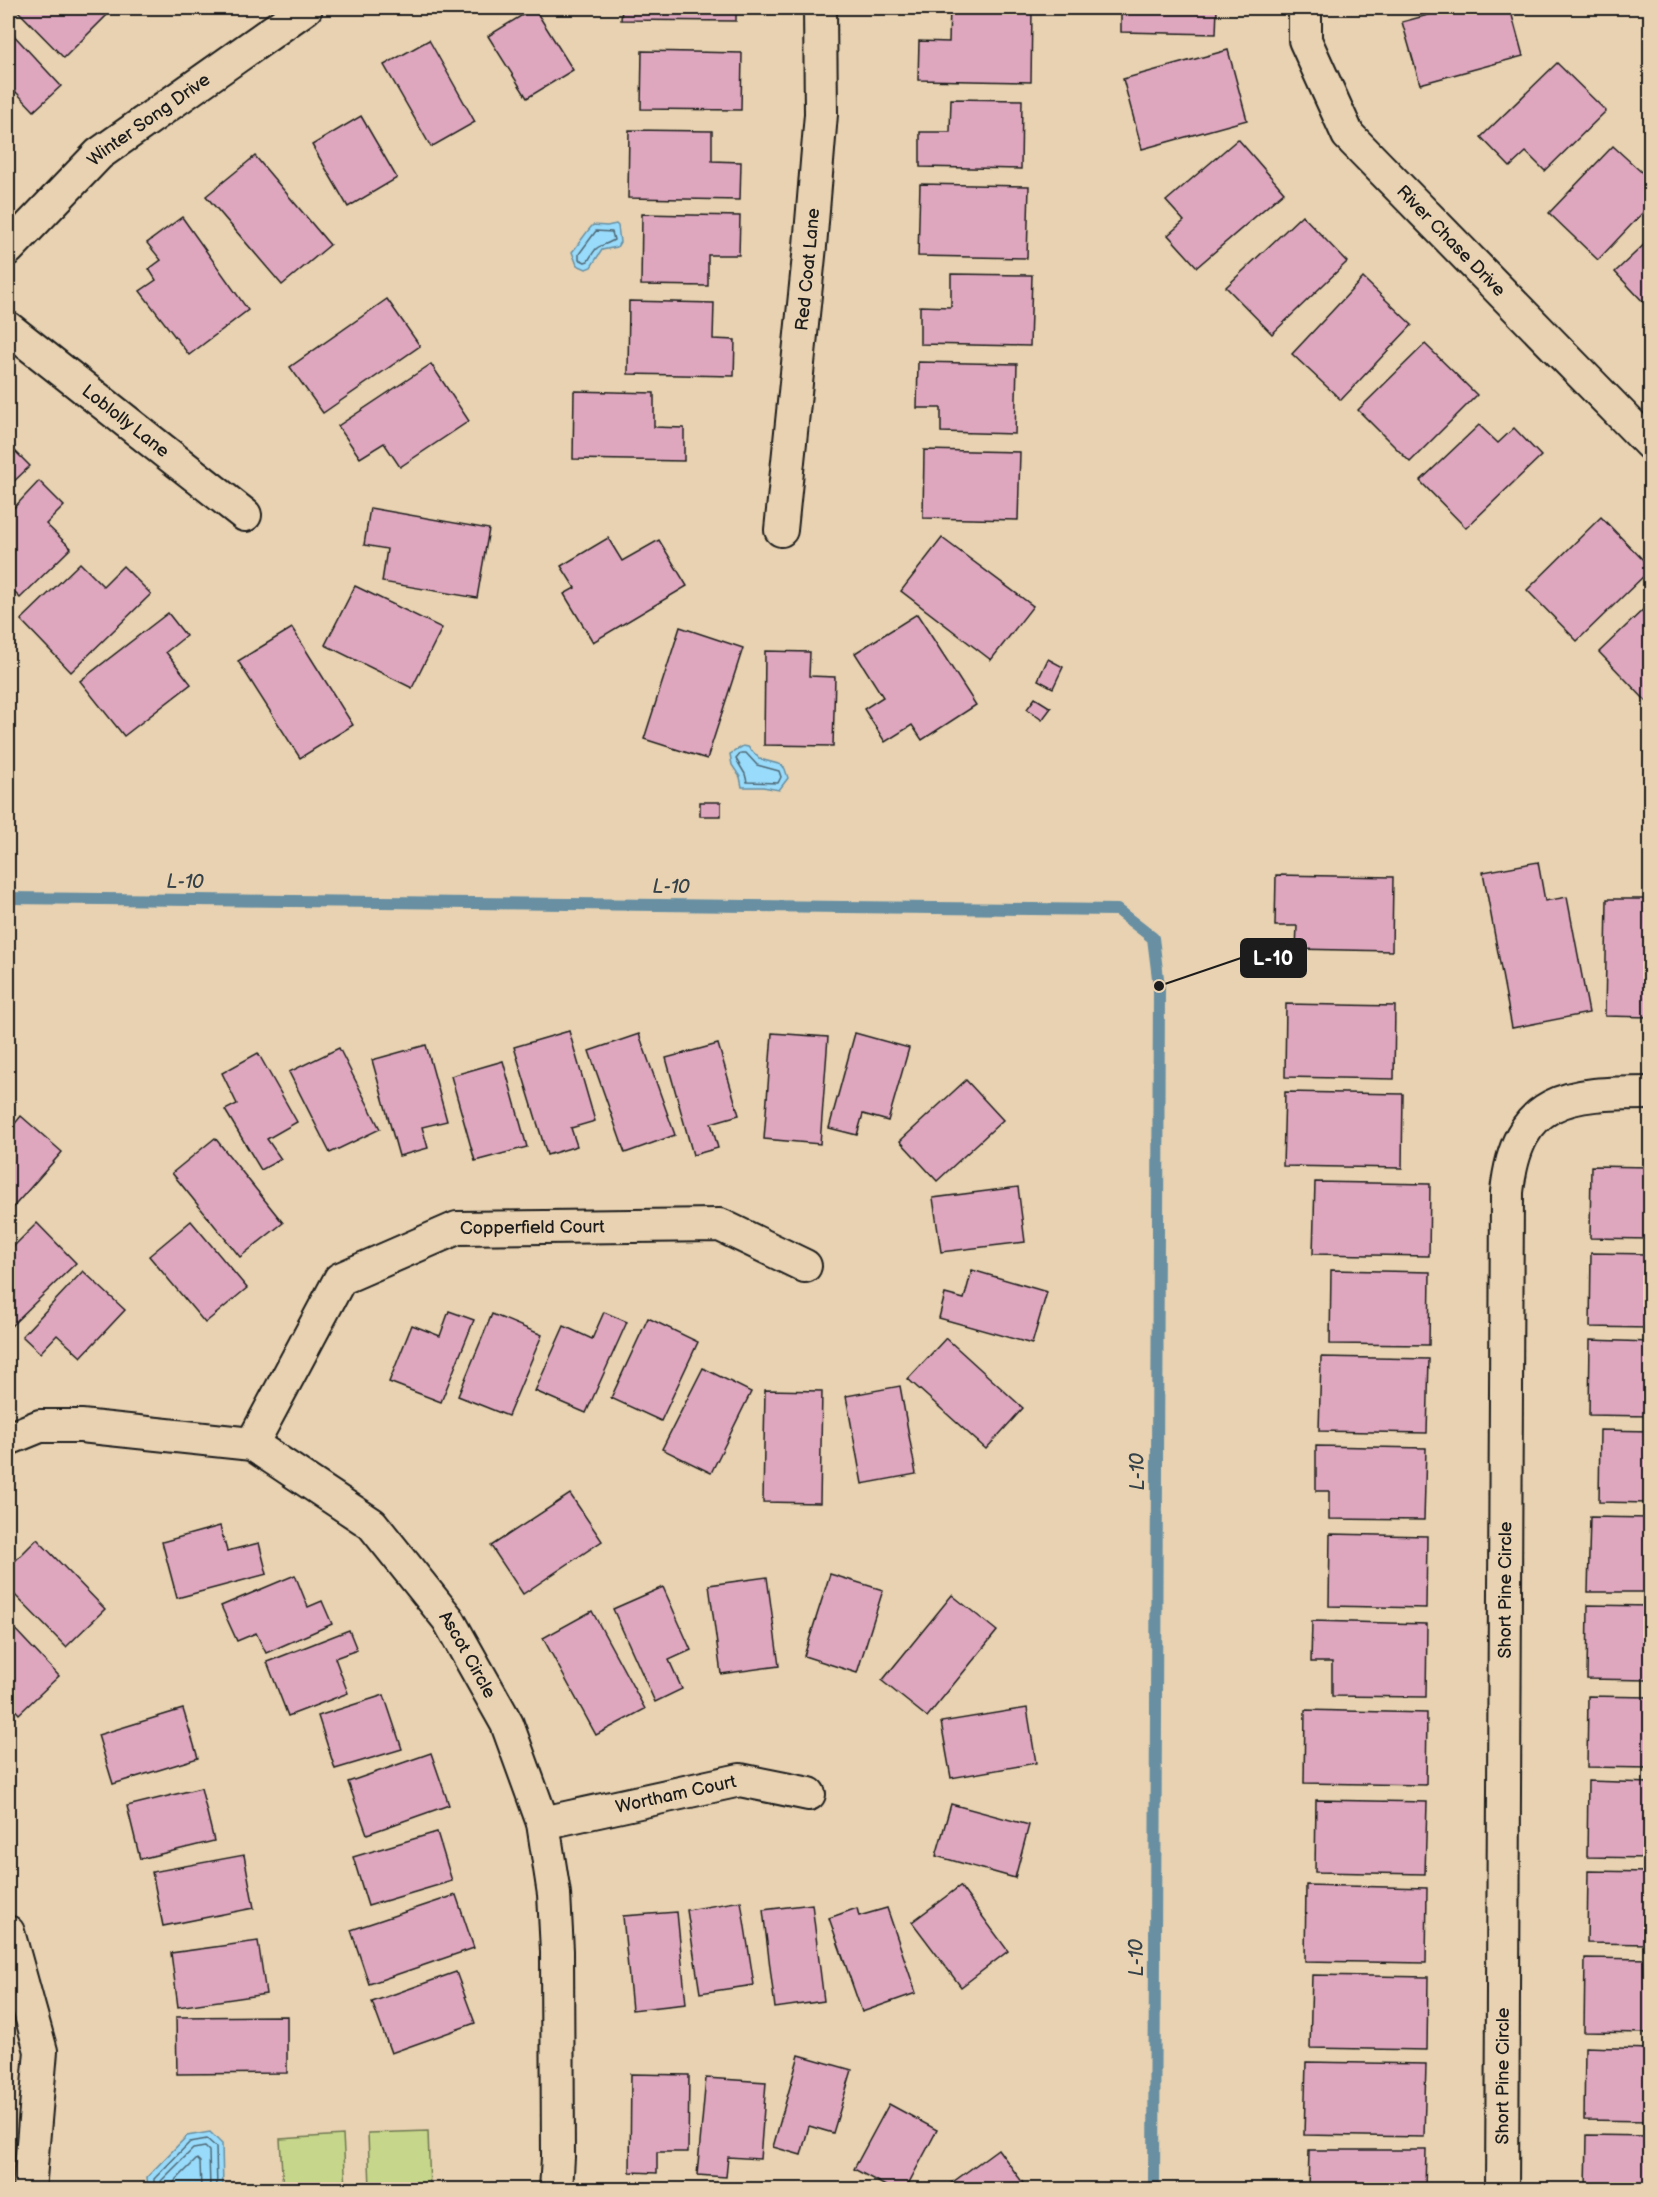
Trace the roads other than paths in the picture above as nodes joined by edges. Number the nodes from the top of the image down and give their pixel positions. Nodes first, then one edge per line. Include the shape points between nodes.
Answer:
1 (306, 8) edge
2 (820, 8) edge
3 (1305, 8) edge
4 (8, 249) edge
5 (8, 328) edge
6 (1650, 444) edge
7 (245, 515) dead end
8 (781, 530) dead end
9 (1650, 1094) edge
10 (805, 1266) dead end
11 (8, 1439) edge
12 (252, 1444) junction
13 (809, 1794) dead end
14 (543, 1823) junction
15 (8, 1932) edge
16 (29, 2190) edge
17 (556, 2190) edge
18 (1502, 2190) edge

1 - 4 street, Winter Song Drive via 99,154
2 - 8 street, Red Coat Lane via 821,114
3 - 6 street, River Chase Drive via 1305,40 1348,135
5 - 7 street, Loblolly Lane
9 - 18 street, Short Pine Circle via 1583,1095 1545,1110 1520,1139 1509,1172
10 - 12 street, Copperfield Court via 720,1225 457,1228 340,1279
11 - 12 street, Ascot Circle via 40,1426 81,1426
12 - 14 street, Ascot Circle via 372,1524 448,1619 507,1724
13 - 14 street, Wortham Court via 740,1780
14 - 17 street, Ascot Circle via 554,1894 557,1951
15 - 16 street via 41,2050

